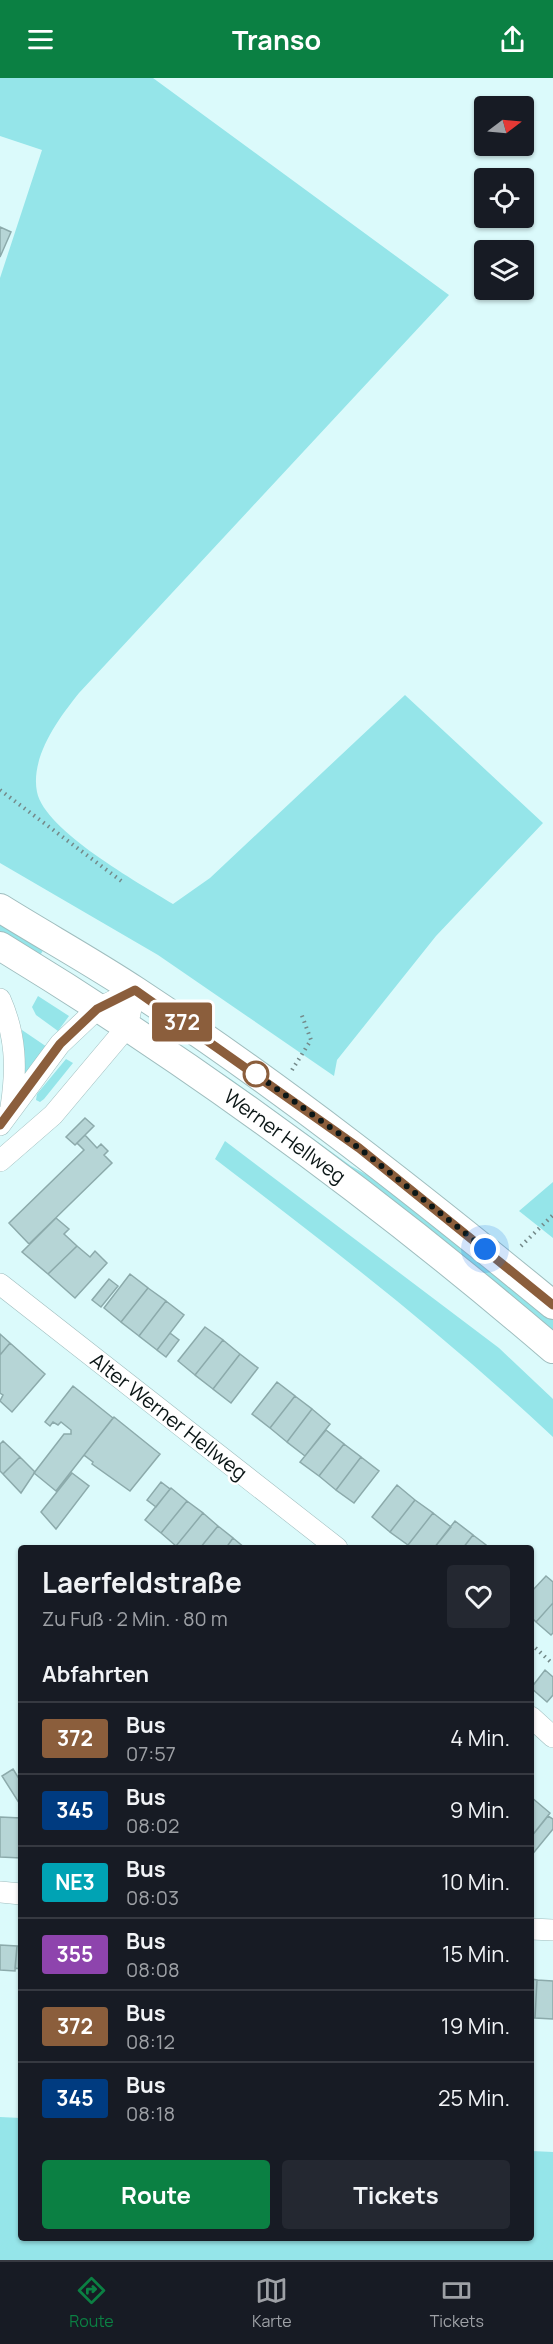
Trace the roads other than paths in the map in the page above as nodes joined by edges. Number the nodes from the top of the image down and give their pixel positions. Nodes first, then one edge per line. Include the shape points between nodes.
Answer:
1 (0, 908) edge
2 (0, 946) edge
3 (135, 990) junction
4 (0, 999) edge
5 (97, 1009) junction
6 (127, 1027) junction
7 (5, 1116) edge
8 (0, 1161) edge
9 (0, 1284) edge
10 (553, 1305) edge
11 (553, 1349) edge
12 (333, 1545) edge
13 (534, 1720) edge
14 (553, 1737) edge
15 (0, 1892) edge
16 (18, 1894) edge
17 (534, 1929) edge
18 (553, 1930) edge

1 - 3 main road, Werner Hellweg
2 - 5 main road, Werner Hellweg
3 - 5 street
3 - 6 street
3 - 10 main road, Werner Hellweg via 421,1196
4 - 7 street via 15,1047 15,1076
5 - 6 main road, Werner Hellweg
5 - 7 street via 60,1044
6 - 8 street via 53,1115
6 - 11 main road, Werner Hellweg via 237,1099 388,1212
9 - 12 street, Alter Werner Hellweg
13 - 14 street
15 - 16 street
17 - 18 street

